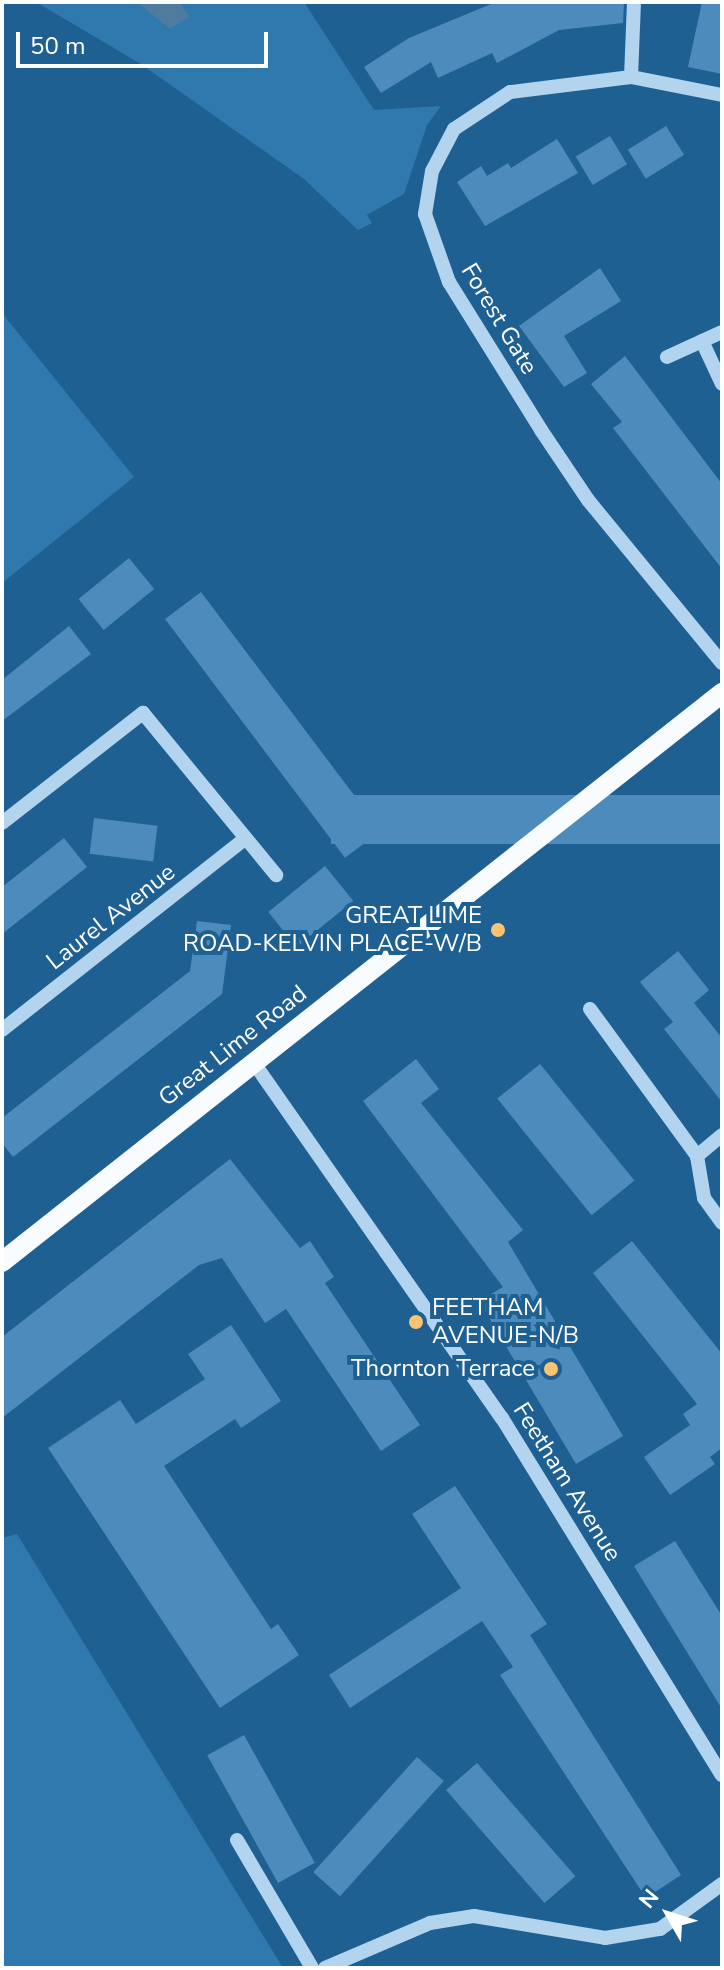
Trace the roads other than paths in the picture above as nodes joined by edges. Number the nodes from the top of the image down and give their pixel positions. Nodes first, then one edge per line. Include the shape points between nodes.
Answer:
1 (634, 2) edge
2 (631, 77) junction
3 (722, 95) edge
4 (722, 332) edge
5 (702, 341) junction
6 (667, 357) dead end
7 (722, 384) edge
8 (722, 663) edge
9 (722, 693) edge
10 (2, 823) edge
11 (246, 838) junction
12 (276, 875) dead end
13 (590, 1009) dead end
14 (2, 1030) edge
15 (254, 1063) junction
16 (722, 1135) edge
17 (697, 1156) junction
18 (722, 1223) edge
19 (2, 1262) edge
20 (722, 1775) edge
21 (237, 1840) dead end
22 (722, 1884) edge
23 (312, 1968) edge
24 (325, 1968) edge

1 - 2 street
2 - 3 street, Forest Gate
2 - 8 street, Forest Gate via 540,85 487,101 441,147 425,214 449,282 541,430 588,500
4 - 5 street
5 - 6 street
5 - 7 street
9 - 15 main road, Great Lime Road
10 - 11 street via 143,713
11 - 12 street
11 - 14 street, Laurel Avenue
13 - 17 street
15 - 19 main road, Great Lime Road
15 - 20 street, Feetham Avenue via 502,1418
16 - 17 street
17 - 18 street via 704,1198
21 - 23 street
22 - 24 street via 660,1929 605,1938 474,1916 430,1923

